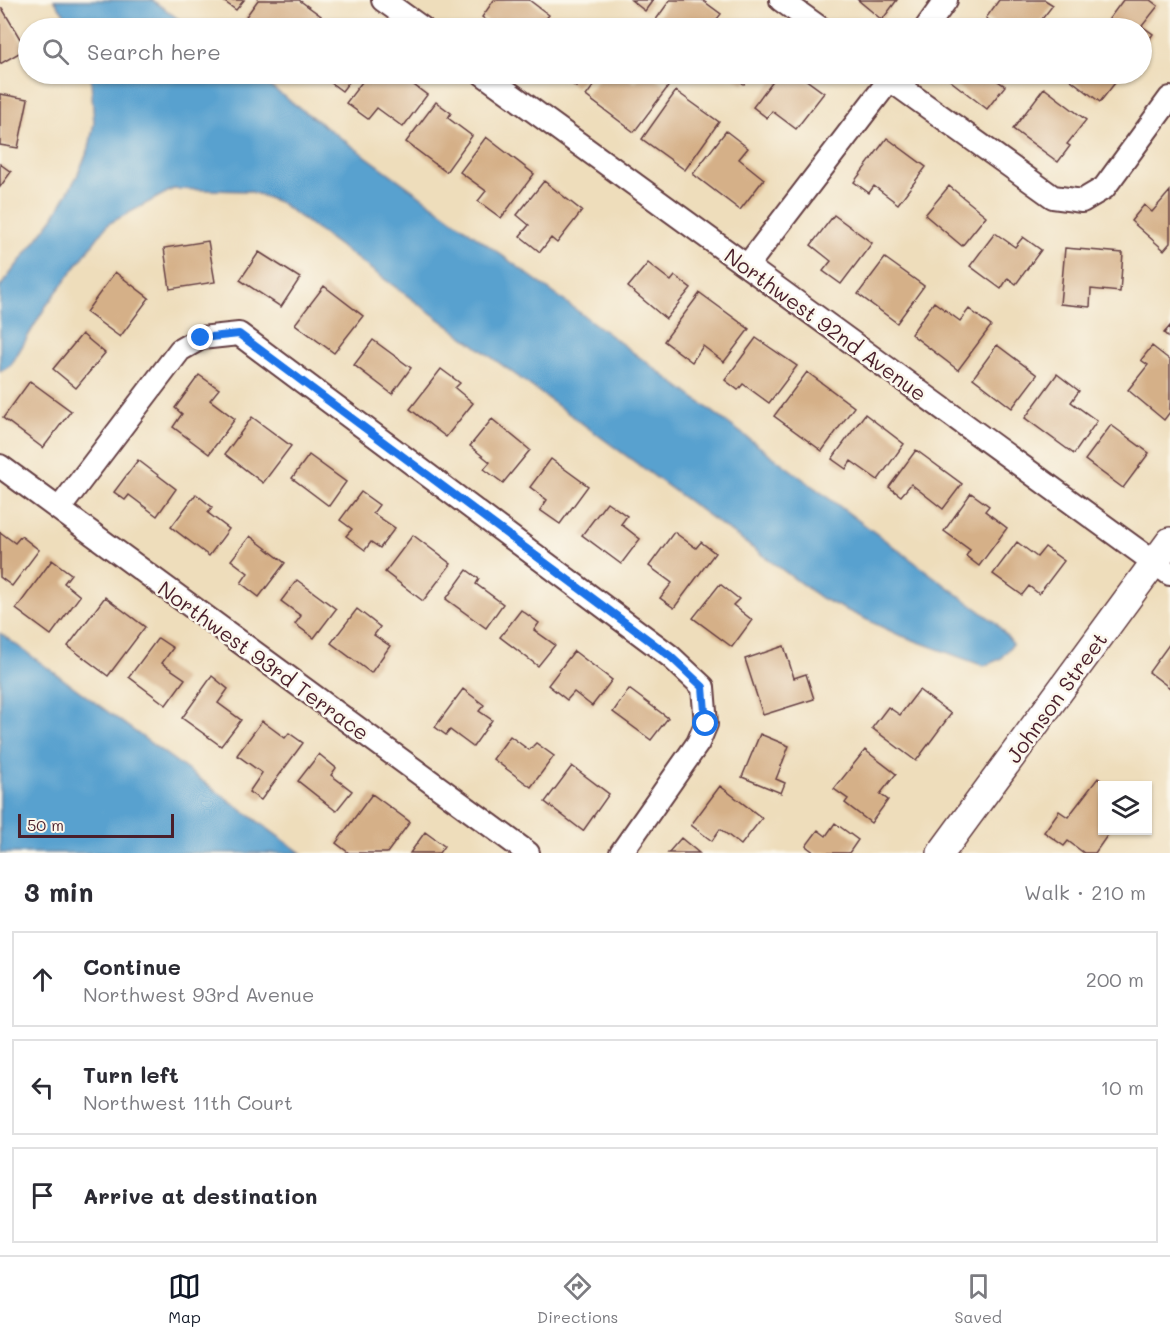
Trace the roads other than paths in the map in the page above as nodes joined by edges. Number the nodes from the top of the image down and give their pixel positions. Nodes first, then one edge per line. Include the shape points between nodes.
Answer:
1 (383, 0) edge
2 (781, 0) edge
3 (946, 0) edge
4 (408, 18) edge
5 (806, 18) edge
6 (933, 18) edge
7 (497, 84) edge
8 (882, 84) edge
9 (901, 84) edge
10 (1170, 98) edge
11 (747, 266) junction
12 (0, 466) edge
13 (58, 509) junction
14 (1170, 541) edge
15 (1162, 568) edge
16 (528, 853) edge
17 (621, 853) edge
18 (941, 853) edge

1 - 4 street
2 - 5 street
3 - 6 street
7 - 11 street, Northwest 92nd Avenue
8 - 11 street
9 - 10 street via 1053,197 1082,201 1104,188
11 - 15 street, Northwest 92nd Avenue
12 - 13 street, Northwest 93rd Terrace
13 - 16 street, Northwest 93rd Terrace
13 - 17 street via 180,350 201,338 239,334 670,656 703,687 706,724 698,743
14 - 15 street, Johnson Street
15 - 18 street, Johnson Street

